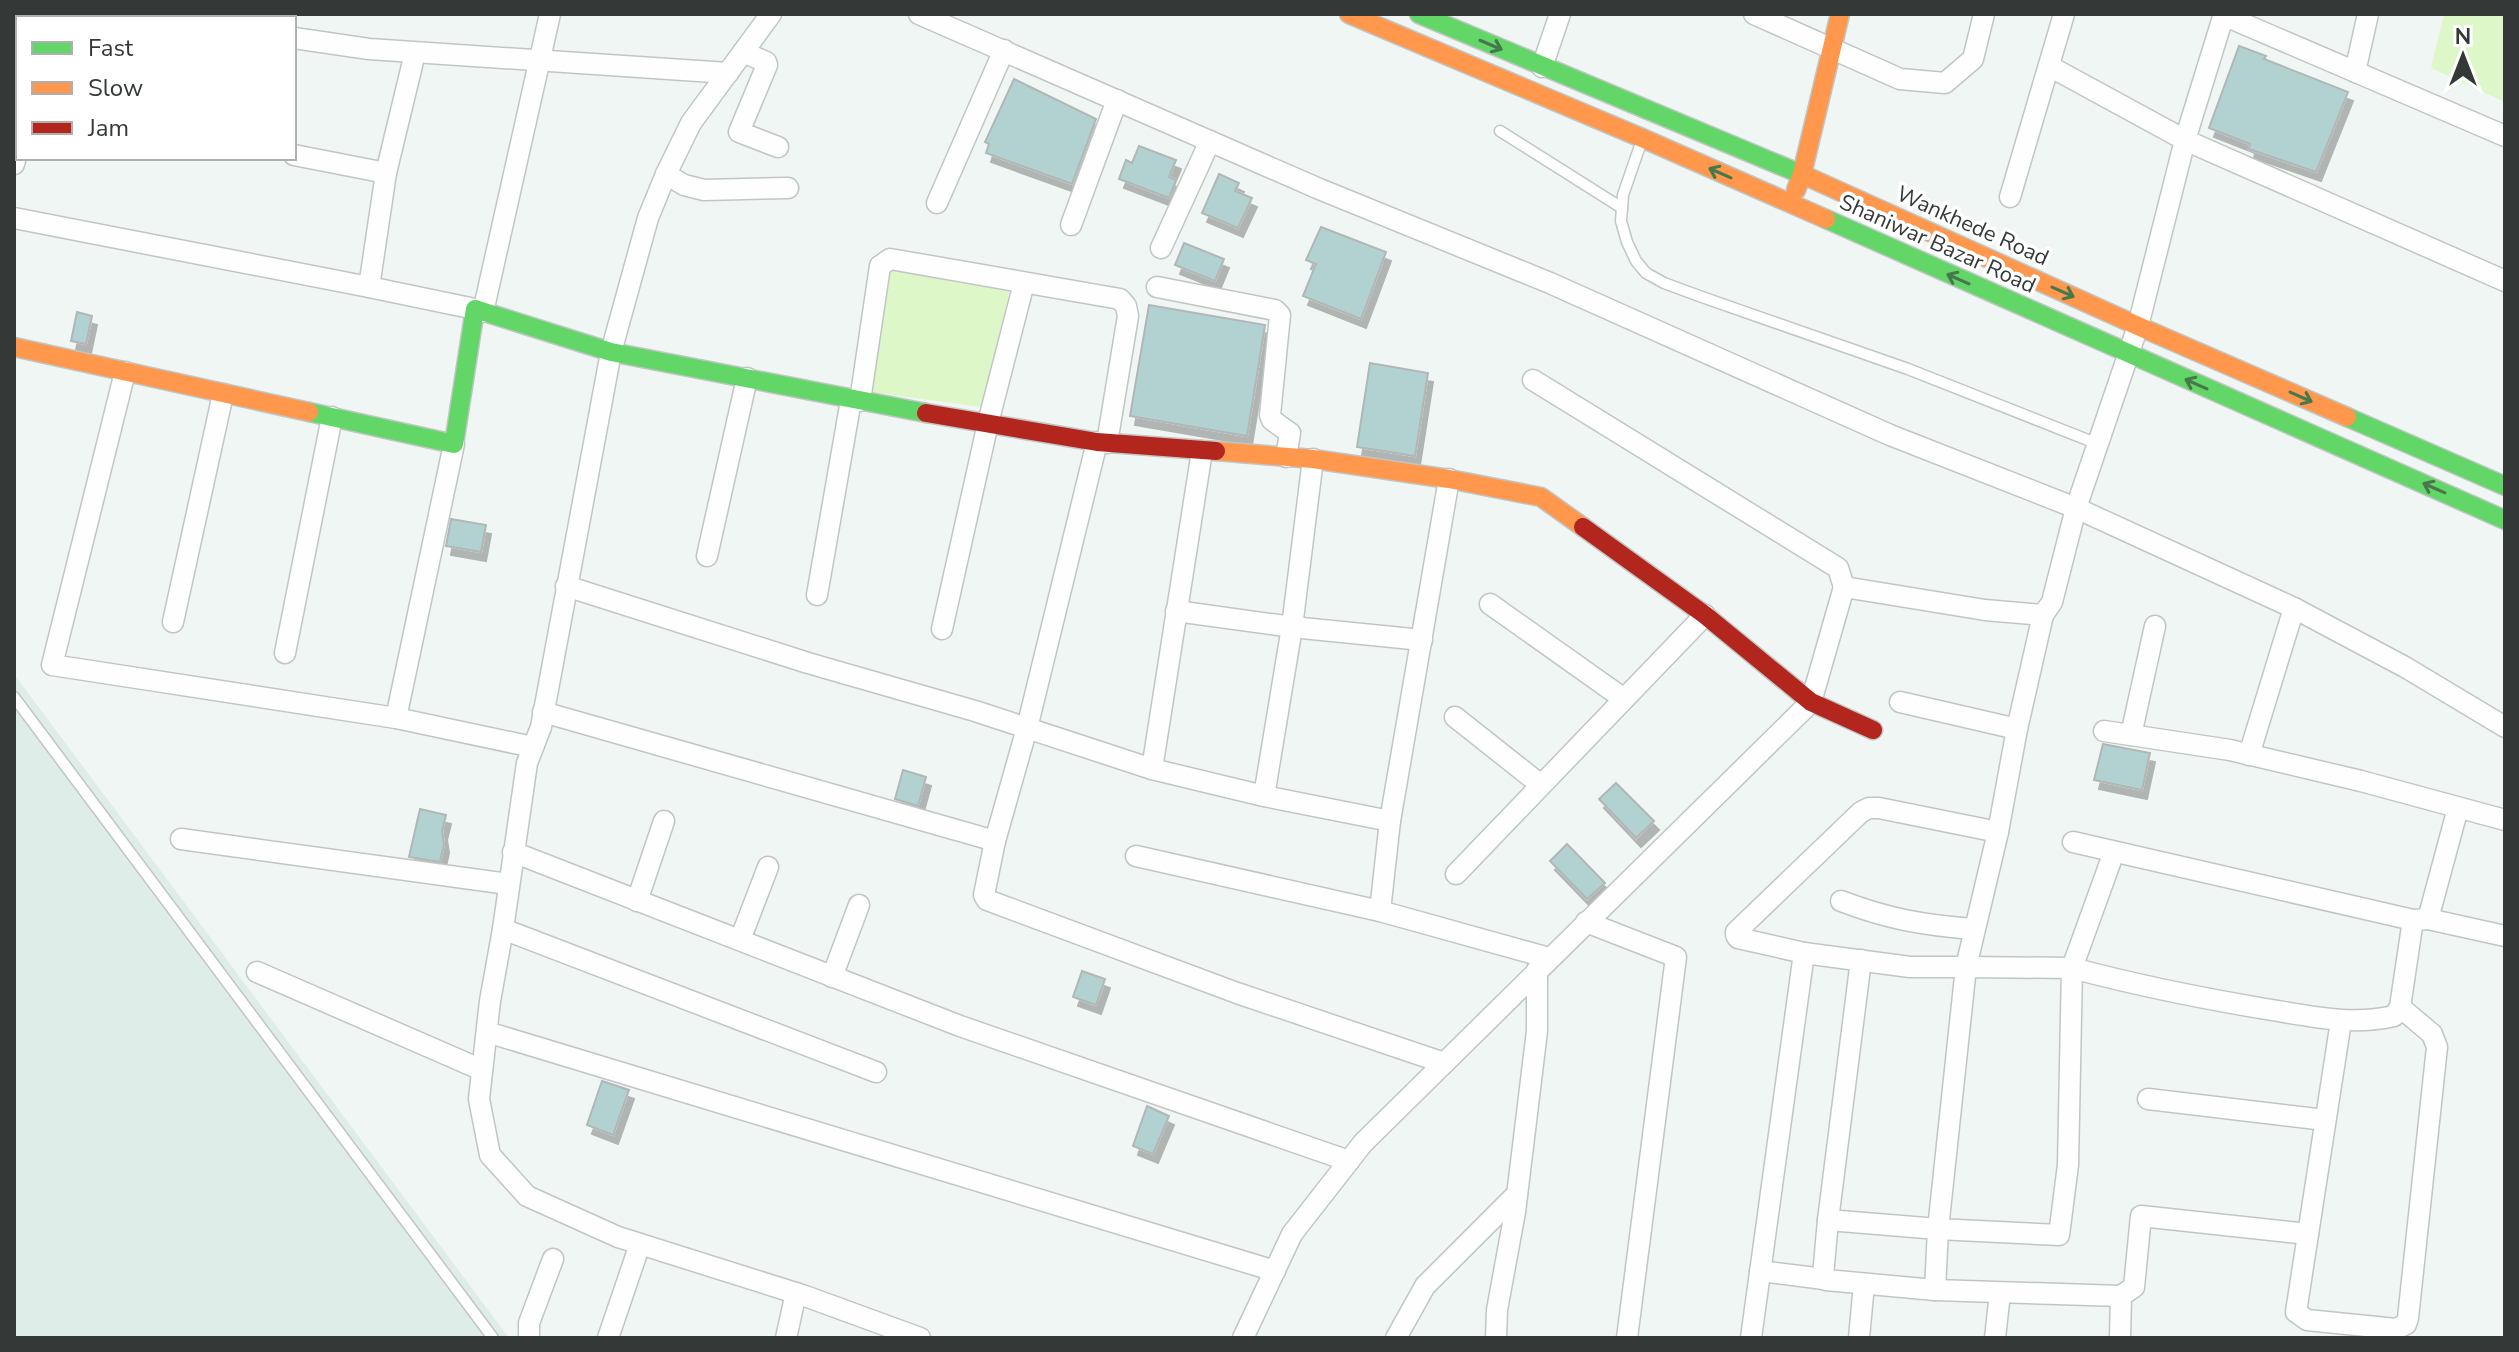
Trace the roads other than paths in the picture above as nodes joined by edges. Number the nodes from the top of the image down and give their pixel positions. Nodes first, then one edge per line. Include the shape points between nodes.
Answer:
1 (550, 14) edge
2 (771, 14) edge
3 (919, 14) edge
4 (1349, 14) edge
5 (1419, 14) edge
6 (1560, 14) edge
7 (1754, 14) edge
8 (1840, 14) edge
9 (1984, 14) edge
10 (2064, 14) edge
11 (2368, 14) edge
12 (2224, 15) edge
13 (296, 38) edge
14 (1832, 48) junction
15 (1004, 50) junction
16 (743, 52) junction
17 (415, 53) junction
18 (540, 61) junction
19 (2049, 66) junction
20 (1542, 67) junction
21 (2355, 72) junction
22 (728, 73) junction
23 (1117, 100) junction
24 (1500, 131) dead end
25 (2505, 136) edge
26 (1642, 138) junction
27 (2185, 140) junction
28 (1210, 141) junction
29 (778, 147) dead end
30 (296, 155) edge
31 (386, 173) junction
32 (666, 174) junction
33 (1802, 174) junction
34 (788, 188) dead end
35 (2010, 197) dead end
36 (937, 203) dead end
37 (1790, 204) junction
38 (1622, 208) junction
39 (14, 218) edge
40 (1071, 225) dead end
41 (1161, 248) dead end
42 (2505, 281) edge
43 (1024, 283) junction
44 (369, 287) junction
45 (1157, 287) dead end
46 (479, 310) junction
47 (2138, 326) junction
48 (14, 347) edge
49 (611, 352) junction
50 (2129, 355) junction
51 (125, 372) junction
52 (747, 378) junction
53 (1533, 380) dead end
54 (223, 394) junction
55 (855, 401) junction
56 (332, 417) junction
57 (988, 423) junction
58 (1102, 443) junction
59 (454, 444) junction
60 (2098, 444) junction
61 (1202, 451) junction
62 (1286, 457) junction
63 (1313, 459) junction
64 (1449, 479) junction
65 (2505, 486) edge
66 (2076, 508) junction
67 (2505, 520) edge
68 (707, 556) dead end
69 (566, 586) junction
70 (1844, 587) junction
71 (817, 595) dead end
72 (1490, 604) dead end
73 (2294, 608) junction
74 (1176, 611) junction
75 (1705, 615) junction
76 (2043, 615) junction
77 (173, 622) dead end
78 (2155, 626) dead end
79 (1292, 627) junction
80 (942, 629) dead end
81 (1422, 640) junction
82 (285, 653) dead end
83 (14, 697) edge
84 (1624, 699) junction
85 (1811, 702) junction
86 (1900, 702) dead end
87 (543, 712) junction
88 (1455, 717) dead end
89 (396, 718) junction
90 (2505, 727) edge
91 (1027, 728) junction
92 (2017, 729) junction
93 (1873, 730) dead end
94 (2104, 731) dead end
95 (2131, 735) junction
96 (533, 747) junction
97 (2249, 755) junction
98 (1152, 769) junction
99 (1541, 785) junction
100 (1264, 796) junction
101 (2458, 808) junction
102 (2505, 820) edge
103 (664, 821) dead end
104 (1390, 821) junction
105 (1998, 832) junction
106 (181, 839) dead end
107 (995, 841) junction
108 (2073, 842) dead end
109 (513, 852) junction
110 (2114, 852) junction
111 (1136, 856) dead end
112 (768, 867) dead end
113 (1456, 874) dead end
114 (508, 884) junction
115 (637, 901) junction
116 (1841, 901) dead end
117 (859, 905) dead end
118 (1380, 911) junction
119 (2421, 919) junction
120 (1586, 922) junction
121 (503, 929) junction
122 (1973, 929) junction
123 (2505, 936) edge
124 (740, 940) junction
125 (1804, 953) junction
126 (1861, 960) junction
127 (1543, 964) junction
128 (1966, 967) junction
129 (2072, 968) junction
130 (257, 972) dead end
131 (832, 977) junction
132 (2400, 1007) junction
133 (2341, 1021) junction
134 (487, 1032) junction
135 (1444, 1063) junction
136 (482, 1070) junction
137 (876, 1072) dead end
138 (2148, 1099) dead end
139 (2325, 1120) junction
140 (1349, 1161) junction
141 (1517, 1194) junction
142 (1828, 1220) junction
143 (1938, 1229) junction
144 (2308, 1234) junction
145 (640, 1244) junction
146 (553, 1259) dead end
147 (1275, 1271) junction
148 (1760, 1271) junction
149 (1824, 1279) junction
150 (1864, 1284) junction
151 (1935, 1290) junction
152 (796, 1293) junction
153 (2000, 1293) junction
154 (2121, 1296) junction
155 (493, 1338) edge
156 (529, 1338) edge
157 (608, 1338) edge
158 (786, 1338) edge
159 (920, 1338) edge
160 (1243, 1338) edge
161 (1396, 1338) edge
162 (1496, 1338) edge
163 (1627, 1338) edge
164 (1751, 1338) edge
165 (1859, 1338) edge
166 (1995, 1338) edge
167 (2120, 1338) edge

1 - 18 street
2 - 16 street
3 - 15 street
4 - 26 main road, Shaniwar Bazar Road
5 -> 20 main road, Wankhede Road
6 - 20 street
7 - 14 street
8 - 14 main road
9 - 14 street via 1973,59 1945,83 1900,79
10 - 19 street
11 - 21 street
12 - 21 street
12 - 27 street
13 - 17 street
14 - 33 main road
15 - 23 street
15 - 36 street
16 - 22 street
16 - 29 street via 767,65 739,132
17 - 18 street
17 - 31 street
18 - 22 street
18 - 46 street
19 - 27 street
19 - 35 street
20 - 33 main road, Wankhede Road
21 - 25 street
22 - 32 street via 691,123
23 - 28 street
23 - 40 street
24 - 38 lane
37 -> 26 main road, Shaniwar Bazar Road
26 - 38 lane
27 - 42 street
27 - 47 street
28 - 41 street
28 - 66 street via 1550,283 1890,435
30 - 31 street
31 - 44 street
32 - 34 street via 704,190
32 - 49 street via 648,218
33 - 37 main road
33 -> 47 main road, Wankhede Road
50 -> 37 main road, Shaniwar Bazar Road
38 - 60 lane via 1621,221 1636,261 1664,283 1908,369
39 - 44 street
43 - 55 street via 884,262
43 - 57 street
43 - 58 street via 1120,299 1126,306
44 - 46 street
45 - 62 street via 1280,315 1270,415 1290,433
46 - 49 main road
46 - 59 main road
47 - 50 street
47 -> 65 main road, Wankhede Road
48 - 51 main road
49 - 52 main road
49 - 69 street
50 - 60 street
67 -> 50 main road, Shaniwar Bazar Road
51 - 54 main road
51 - 89 street via 52,665
52 - 55 main road
52 - 68 street
53 - 70 street via 1838,568
54 - 56 main road
54 - 77 street
55 - 57 main road
55 - 71 street
56 - 59 main road
56 - 82 street
57 - 58 main road
57 - 80 street
58 - 61 main road
58 - 91 street
59 - 89 street
60 - 66 street
61 - 62 main road
61 - 74 street
62 - 63 main road
63 - 64 main road
63 - 79 street
64 - 75 main road via 1541,497
64 - 81 street
66 - 73 street
66 - 76 street via 2052,602
69 - 87 street
69 - 91 street
70 - 76 street
70 - 85 street
72 - 84 street
73 - 90 street
73 - 97 street
74 - 79 street
74 - 98 street
75 - 84 street
75 - 85 main road
76 - 92 street
78 - 95 street
79 - 81 street
79 - 100 street
81 - 104 street
83 - 155 lane
84 - 99 street
85 - 93 main road
85 - 120 street
86 - 92 street
87 - 96 street
87 - 107 street
88 - 99 street
89 - 96 street
91 - 98 street
91 - 107 street
92 - 105 street
94 - 95 street
95 - 97 street
96 - 109 street
97 - 101 street
98 - 100 street
99 - 113 street
100 - 104 street
101 - 102 street
101 - 119 street
103 - 115 street
104 - 118 street
105 - 122 street
105 - 125 street via 1879,808 1861,812 1736,932 1738,938
106 - 114 street
107 - 135 street via 984,889 987,900
108 - 110 street
109 - 114 street
109 - 115 street
110 - 119 street
110 - 129 street
111 - 118 street
112 - 124 street
114 - 121 street
115 - 124 street
116 - 122 street via 1879,916
117 - 131 street
118 - 127 street
119 - 123 street
119 - 132 street
120 - 127 street
120 - 163 street via 1676,957
121 - 134 street
121 - 137 street
122 - 128 street
124 - 131 street
125 - 126 street
125 - 148 street
126 - 128 street
126 - 142 street
127 - 135 street
127 - 141 street
128 - 129 street
128 - 143 street
129 - 133 street
129 - 143 street via 2068,1165 2059,1235
130 - 136 street
131 - 140 street
132 - 133 street via 2394,1016
132 - 144 street via 2432,1034 2437,1047 2406,1324 2396,1329 2300,1316 2297,1300
133 - 139 street
134 - 136 street
134 - 147 street
135 - 140 street
136 - 145 street via 479,1099 490,1155 527,1196
138 - 139 street
139 - 144 street
140 - 147 street via 1292,1234
141 - 161 street via 1425,1286
141 - 162 street
142 - 143 street
142 - 149 street
143 - 151 street
144 - 154 street via 2141,1216 2134,1287
145 - 152 street
145 - 157 street
146 - 156 street via 529,1323
147 - 160 street
148 - 149 street
148 - 164 street
149 - 150 street
150 - 151 street
150 - 165 street
151 - 153 street
152 - 158 street
152 - 159 street
153 - 154 street
153 - 166 street
154 - 167 street

